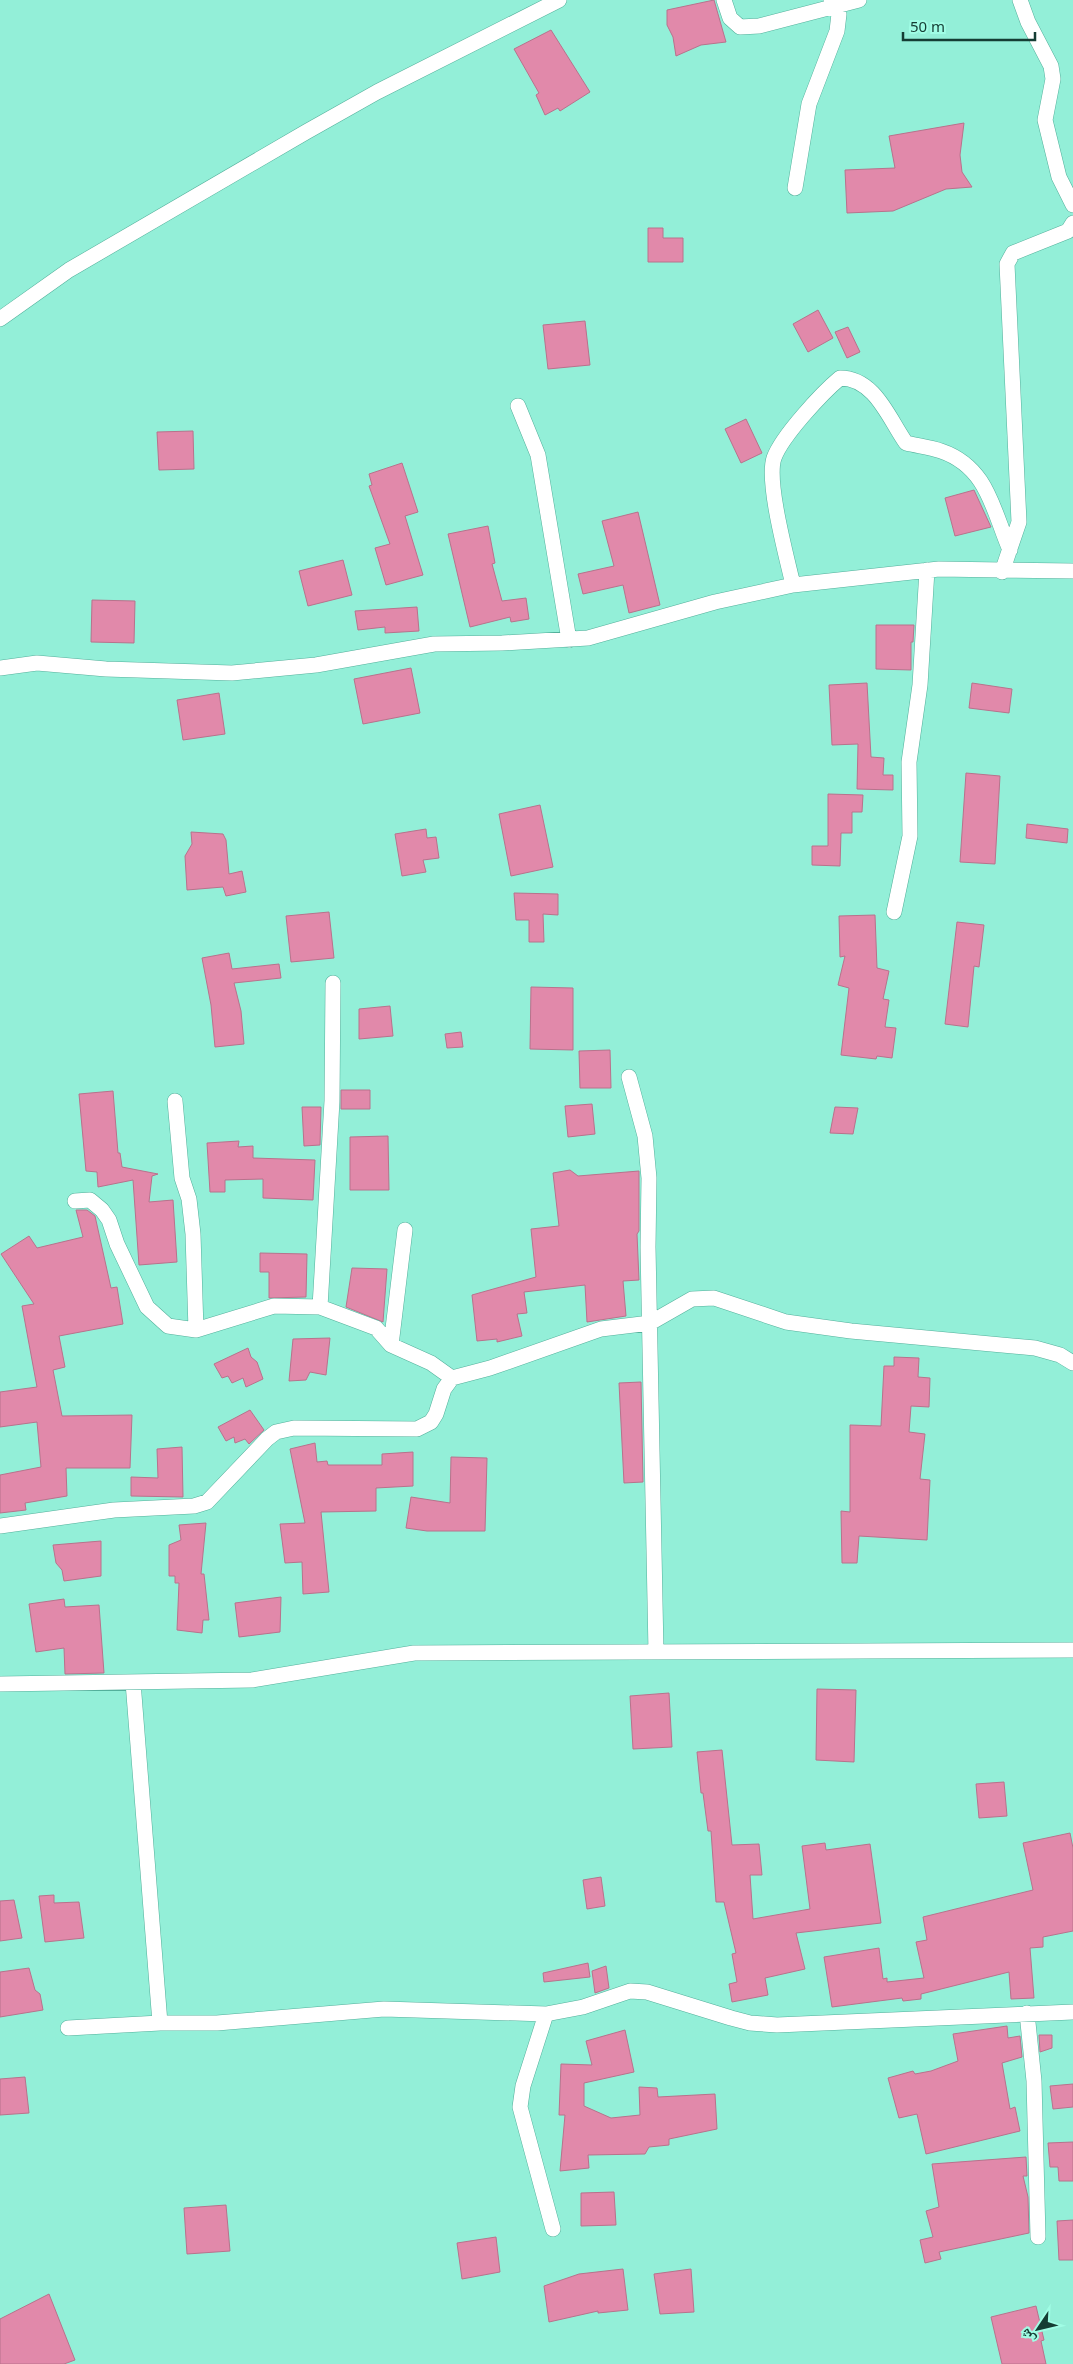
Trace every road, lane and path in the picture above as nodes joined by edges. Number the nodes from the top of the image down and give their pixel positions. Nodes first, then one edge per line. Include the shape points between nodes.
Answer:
1 (559, 0) edge
2 (724, 0) edge
3 (859, 0) edge
4 (1020, 0) edge
5 (832, 4) edge
6 (795, 188) dead end
7 (1073, 205) edge
8 (1073, 223) edge
9 (0, 319) edge
10 (518, 406) dead end
11 (1010, 550) junction
12 (928, 570) junction
13 (1073, 571) edge
14 (1002, 572) junction
15 (793, 585) junction
16 (569, 640) junction
17 (0, 668) edge
18 (894, 912) dead end
19 (333, 983) dead end
20 (629, 1077) dead end
21 (175, 1101) dead end
22 (75, 1201) dead end
23 (405, 1230) dead end
24 (320, 1307) junction
25 (650, 1323) junction
26 (196, 1330) junction
27 (391, 1345) junction
28 (1073, 1362) edge
29 (452, 1378) junction
30 (0, 1526) edge
31 (1073, 1650) edge
32 (656, 1652) junction
33 (133, 1682) junction
34 (0, 1684) edge
35 (1073, 2012) edge
36 (1027, 2013) junction
37 (546, 2014) junction
38 (160, 2023) junction
39 (68, 2028) dead end
40 (553, 2228) dead end
41 (1038, 2237) dead end

1 - 9 street via 377,92 69,270
2 - 5 street via 730,18 740,27 759,26
3 - 5 street
4 - 7 street via 1051,66 1053,79 1045,120 1059,177
5 - 6 street via 839,14 837,31 809,104
8 - 11 street via 1068,232 1013,253 1008,264 1019,490 1018,522
10 - 16 street via 538,456
11 - 14 street
11 - 15 street via 991,497 979,478 942,451 906,443 880,401 865,386 840,378 814,402 775,457 772,472 779,524
12 - 14 street
12 - 15 street
12 - 18 street via 920,685 909,762 910,836
13 - 14 street
15 - 16 street via 715,602 588,638
16 - 17 street via 434,644 316,665 232,673 37,663
19 - 24 street via 332,1101
20 - 25 street via 645,1136 649,1178
21 - 26 street via 182,1178 189,1199 193,1234
22 - 26 street via 90,1200 102,1210 147,1306 168,1326
23 - 27 street
24 - 26 street via 274,1306
24 - 27 street via 376,1328
25 - 28 street via 692,1299 714,1298 786,1322 1034,1348
25 - 29 street via 601,1329
25 - 32 street
27 - 29 street via 431,1363
29 - 30 street via 431,1422 417,1429 294,1428 276,1432 207,1502 194,1506 114,1510
31 - 32 street
32 - 33 street via 414,1653 252,1680
33 - 34 street
33 - 38 street
35 - 36 street
36 - 37 street via 940,2019 750,2023 646,1992 630,1992 583,2007
36 - 41 street via 1034,2081
37 - 38 street via 384,2009 217,2023
37 - 40 street via 523,2086 520,2107
38 - 39 street

